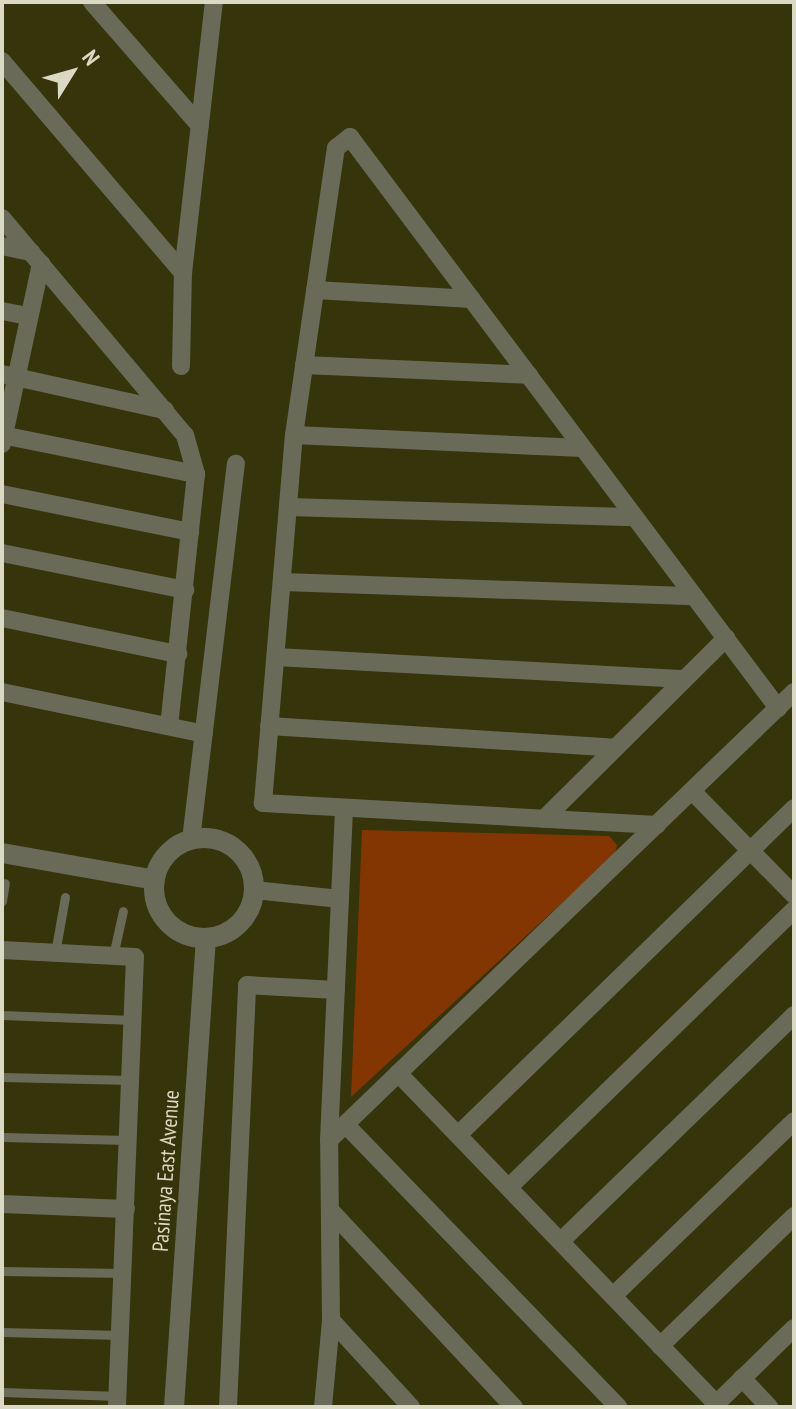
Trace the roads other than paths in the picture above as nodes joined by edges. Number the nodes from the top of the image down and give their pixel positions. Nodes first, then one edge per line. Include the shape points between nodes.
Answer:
1 (92, 2) edge
2 (214, 2) edge
3 (2, 61) edge
4 (200, 126) junction
5 (2, 218) edge
6 (2, 246) edge
7 (36, 258) junction
8 (183, 273) junction
9 (315, 290) junction
10 (472, 299) junction
11 (2, 311) edge
12 (27, 316) junction
13 (304, 365) junction
14 (181, 366) dead end
15 (9, 375) edge
16 (529, 375) junction
17 (165, 410) junction
18 (294, 435) junction
19 (3, 439) edge
20 (583, 448) junction
21 (236, 464) dead end
22 (196, 474) junction
23 (2, 494) edge
24 (288, 507) junction
25 (635, 517) junction
26 (190, 532) junction
27 (2, 553) edge
28 (283, 582) junction
29 (185, 590) junction
30 (694, 596) junction
31 (2, 618) edge
32 (726, 638) junction
33 (178, 654) junction
34 (276, 657) junction
35 (684, 679) junction
36 (2, 692) edge
37 (794, 692) edge
38 (778, 708) junction
39 (169, 726) junction
40 (269, 726) junction
41 (204, 734) junction
42 (615, 748) junction
43 (692, 791) junction
44 (794, 808) edge
45 (344, 809) junction
46 (544, 819) junction
47 (657, 825) junction
48 (191, 840) junction
49 (751, 851) junction
50 (2, 853) edge
51 (155, 880) junction
52 (5, 883) dead end
53 (254, 890) junction
54 (794, 895) edge
55 (65, 897) dead end
56 (340, 899) junction
57 (2, 901) edge
58 (794, 910) edge
59 (123, 911) dead end
60 (206, 939) junction
61 (2, 950) edge
62 (55, 953) junction
63 (113, 956) junction
64 (336, 990) junction
65 (2, 1015) edge
66 (794, 1015) edge
67 (133, 1020) junction
68 (398, 1073) junction
69 (2, 1077) edge
70 (131, 1080) junction
71 (794, 1121) edge
72 (346, 1125) junction
73 (458, 1135) junction
74 (2, 1137) edge
75 (128, 1140) junction
76 (329, 1140) junction
77 (509, 1187) junction
78 (2, 1204) edge
79 (126, 1209) junction
80 (330, 1210) junction
81 (794, 1216) edge
82 (561, 1241) junction
83 (2, 1271) edge
84 (123, 1273) junction
85 (613, 1296) junction
86 (331, 1320) junction
87 (793, 1331) edge
88 (2, 1332) edge
89 (120, 1335) junction
90 (660, 1346) junction
91 (742, 1378) junction
92 (2, 1392) edge
93 (118, 1402) edge
94 (714, 1405) edge
95 (174, 1407) edge
96 (228, 1407) edge
97 (323, 1407) edge
98 (411, 1407) edge
99 (514, 1407) edge
100 (618, 1407) edge
101 (769, 1407) edge

1 - 4 street
2 - 4 street
3 - 8 street
4 - 8 street
5 - 7 street
6 - 7 street
7 - 12 street
7 - 17 street
8 - 14 street
9 - 10 street
9 - 10 street via 336,148 350,137
9 - 13 street
10 - 16 street
11 - 12 street
12 - 15 street
13 - 16 street
13 - 18 street
15 - 17 street
15 - 19 street
16 - 20 street
17 - 22 street via 185,435
18 - 20 street
18 - 24 street
19 - 22 street
20 - 25 street
21 - 41 street
22 - 26 street
23 - 26 street
24 - 25 street
24 - 28 street
25 - 30 street
26 - 29 street
27 - 29 street
28 - 30 street
28 - 34 street
29 - 33 street
30 - 32 street
31 - 33 street
32 - 35 street
32 - 38 street
33 - 39 street
34 - 35 street
34 - 40 street
35 - 42 street
36 - 39 street
37 - 38 street
38 - 43 street
39 - 41 street
40 - 42 street
40 - 45 street via 263,803
41 - 48 street
42 - 46 street
43 - 47 street
43 - 49 street
44 - 49 street
45 - 46 street
45 - 56 street
46 - 47 street
47 - 68 street
48 - 51 street via 165,857
48 - 53 street via 209,838 233,847 249,866
49 - 54 street
49 - 73 street
50 - 51 street
51 - 60 street via 163,917 181,933
52 - 57 lane
53 - 56 street
53 - 60 street via 240,924
55 - 62 lane
56 - 64 street
58 - 77 street
59 - 63 lane
60 - 95 street, Pasinaya East Avenue
61 - 62 street
62 - 63 street
63 - 67 street via 135,957
64 - 76 street
64 - 96 street via 247,985
65 - 67 lane
66 - 82 street
67 - 70 street
68 - 72 street
68 - 73 street
69 - 70 lane
70 - 75 street
71 - 85 street
72 - 76 street
72 - 100 street
73 - 77 street
74 - 75 lane
75 - 79 street
76 - 80 street
77 - 82 street
78 - 79 street
79 - 84 street
80 - 86 street
80 - 99 street
81 - 90 street
82 - 85 street
83 - 84 lane
84 - 89 street
85 - 90 street
86 - 97 street
86 - 98 street
87 - 91 street
88 - 89 lane
89 - 93 street
90 - 94 street
91 - 94 street
91 - 101 street
92 - 93 lane

